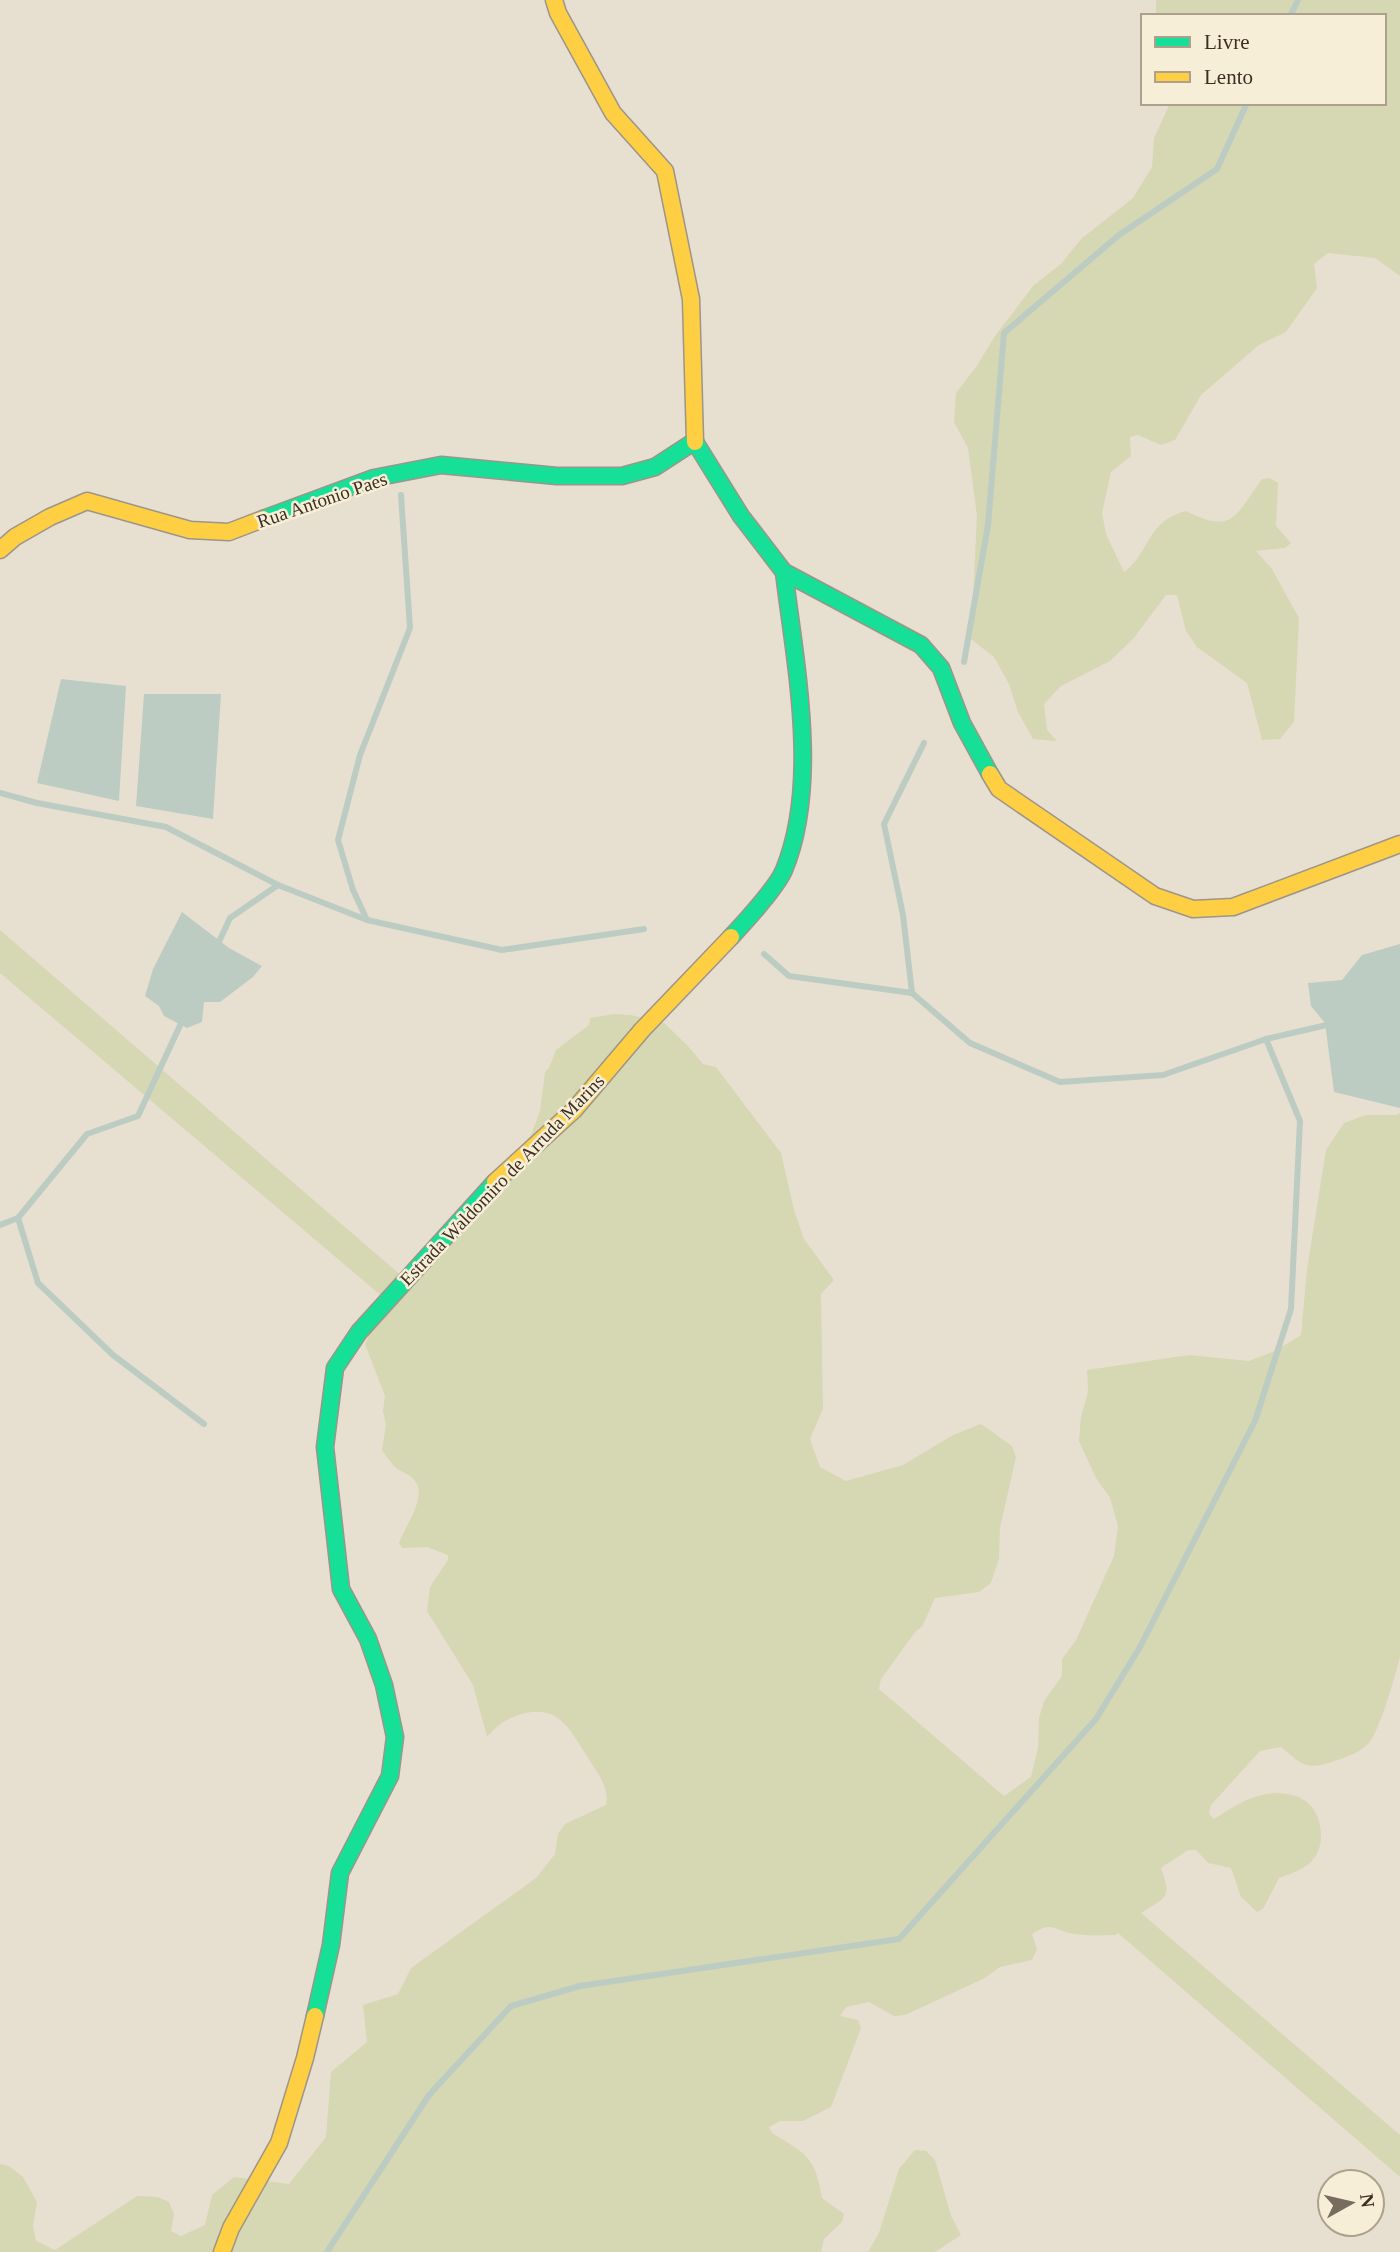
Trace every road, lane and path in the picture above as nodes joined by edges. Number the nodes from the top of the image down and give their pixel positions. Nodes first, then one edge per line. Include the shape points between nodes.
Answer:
1 (554, 0) edge
2 (695, 441) junction
3 (0, 550) edge
4 (784, 572) junction
5 (1400, 844) edge
6 (222, 2252) edge

1 - 2 street via 613,113 665,171 691,299
2 - 3 street, Rua Antonio Paes via 655,467 622,476 557,477 441,466 374,478 229,532 190,530 87,501 50,517
2 - 4 street via 741,516
4 - 5 street via 921,645 941,668 962,723 999,789 1155,896 1193,909 1233,907
4 - 6 street, Estrada Waldomiro de Arruda Marins via 803,765 796,829 783,873 744,923 574,1110 501,1176 413,1272 359,1332 335,1368 325,1447 341,1589 368,1639 395,1737 390,1776 340,1873 325,1970 279,2143

